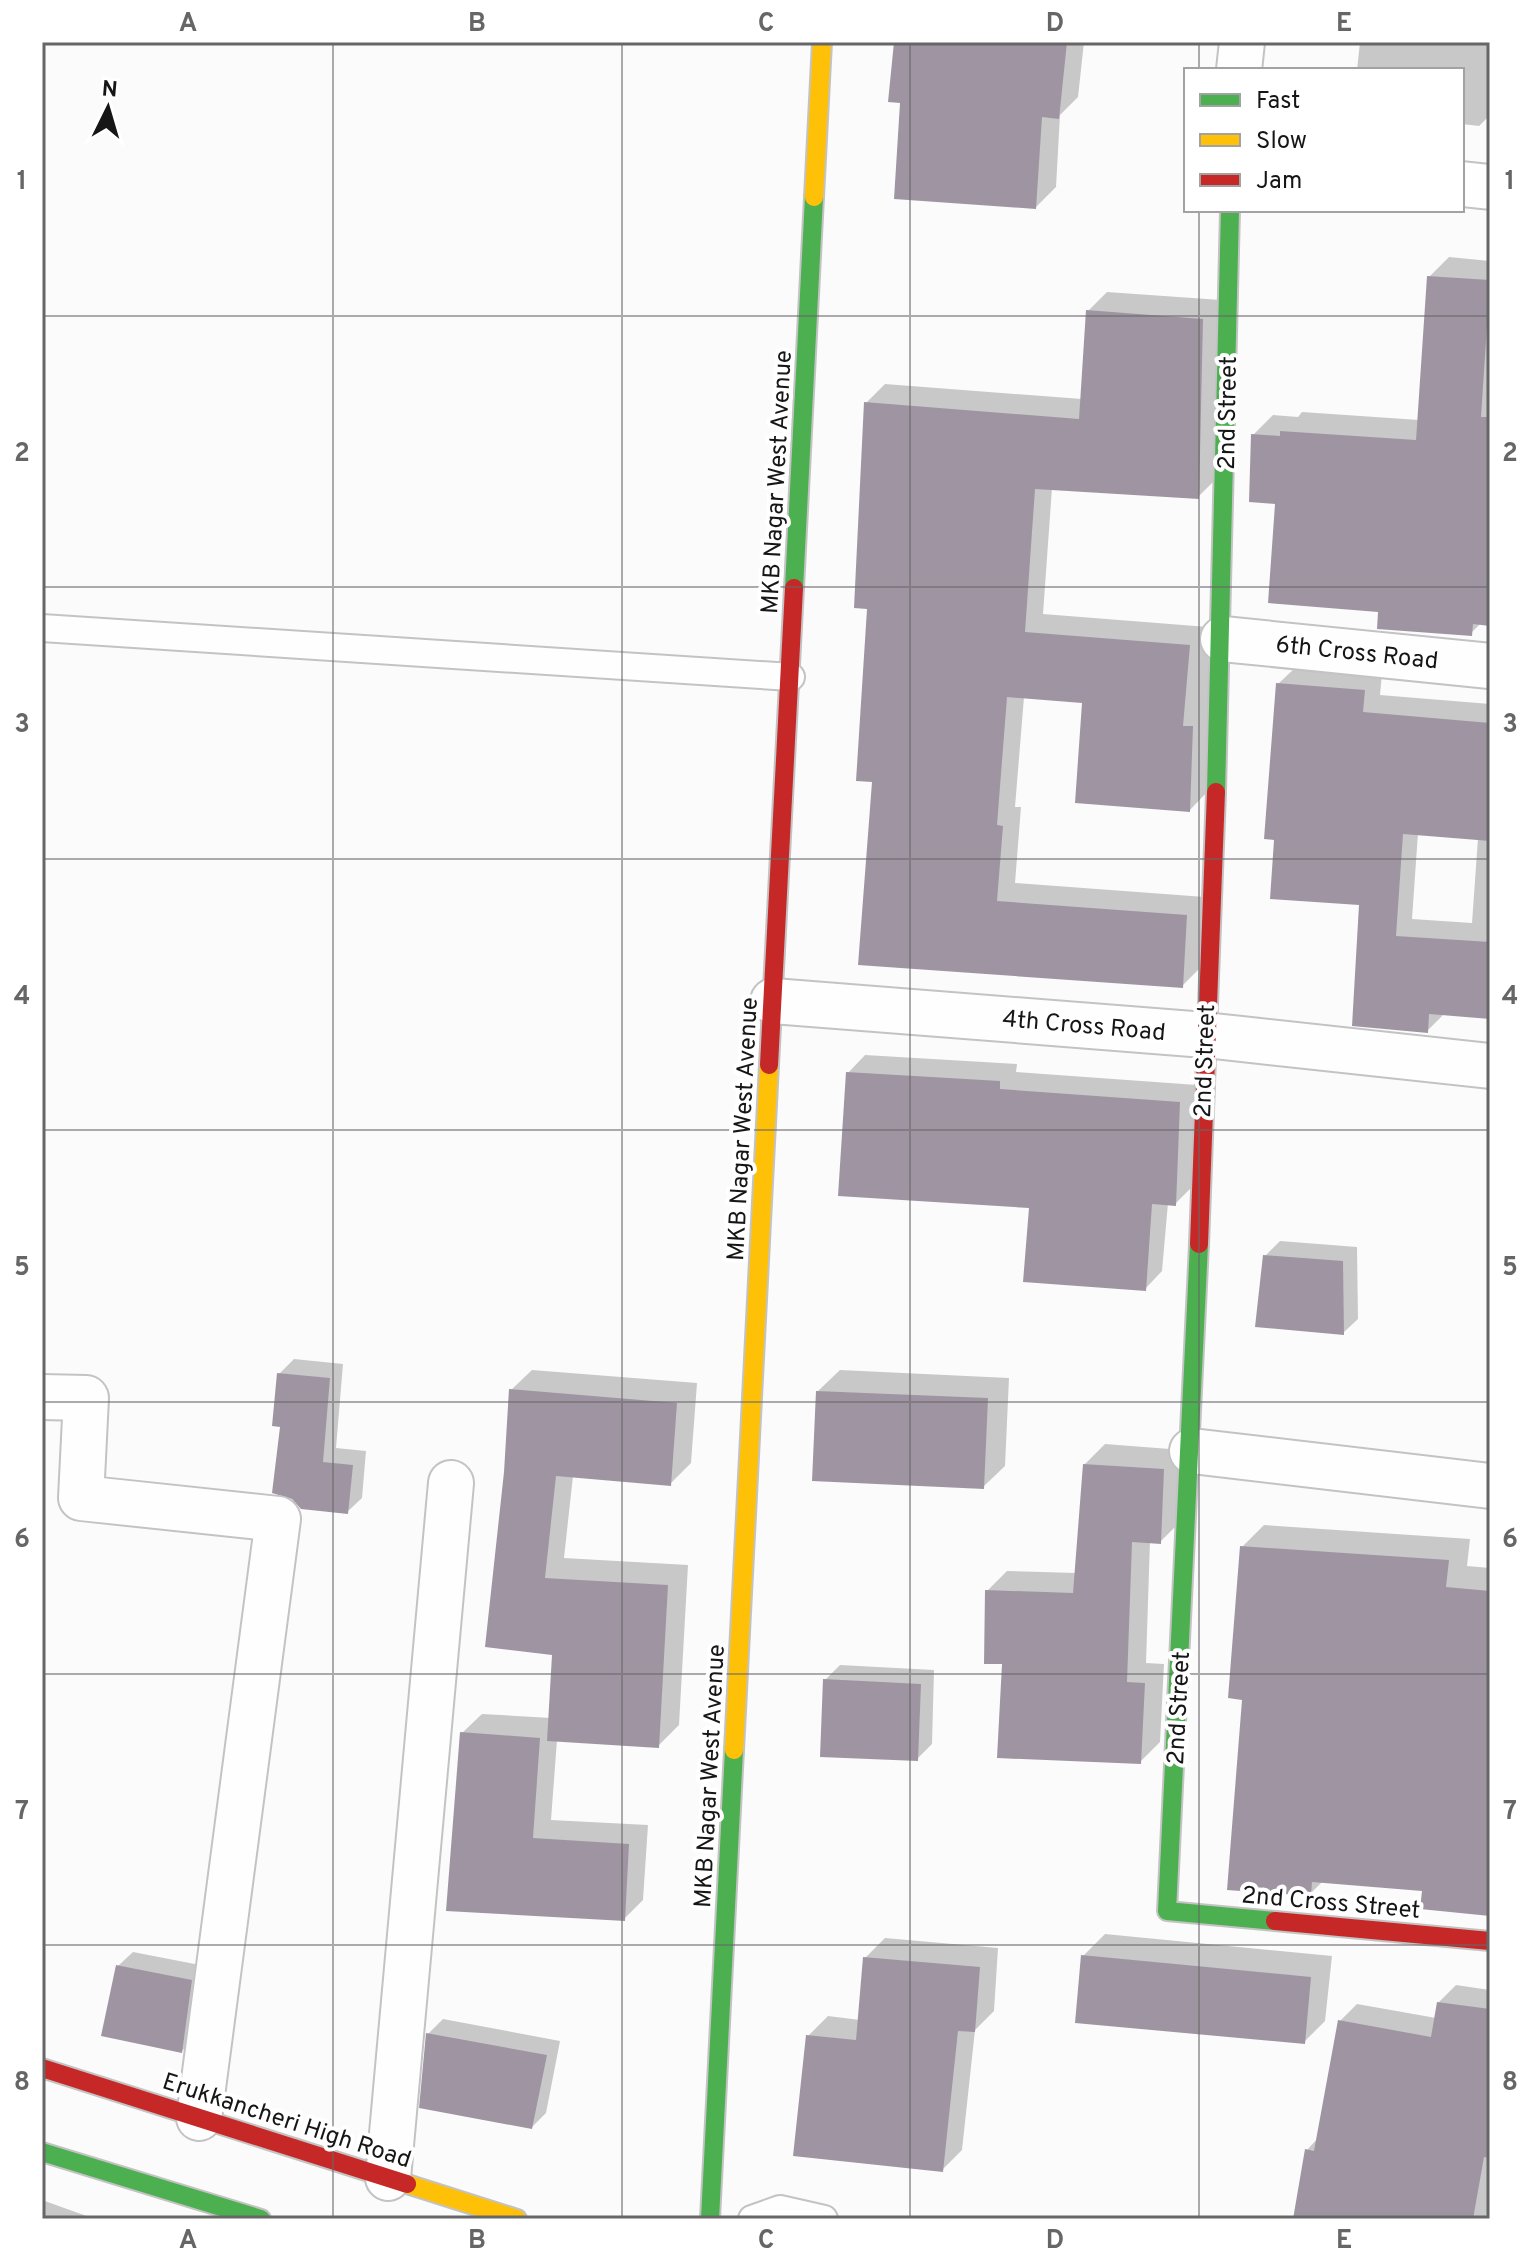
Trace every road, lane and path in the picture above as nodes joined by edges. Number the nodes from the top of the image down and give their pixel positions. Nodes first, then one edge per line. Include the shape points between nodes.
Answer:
1 (822, 42) edge
2 (1242, 42) edge
3 (1239, 68) edge
4 (1464, 184) edge
5 (1490, 187) edge
6 (1230, 212) edge
7 (42, 628) edge
8 (1223, 639) junction
9 (1490, 666) edge
10 (791, 677) junction
11 (773, 1001) junction
12 (1205, 1035) junction
13 (1490, 1066) edge
14 (42, 1397) edge
15 (1192, 1451) junction
16 (451, 1483) dead end
17 (1490, 1486) edge
18 (1167, 1911) joint
19 (1490, 1941) edge
20 (42, 2068) edge
21 (199, 2118) junction
22 (42, 2152) edge
23 (388, 2178) junction
24 (261, 2219) edge
25 (517, 2219) edge
26 (710, 2219) edge
27 (752, 2219) edge
28 (824, 2219) edge

1 - 10 main road, MKB Nagar West Avenue
2 - 3 street
4 - 5 street
6 - 8 main road, 2nd Street
7 - 10 lane
8 - 9 street, 6th Cross Road
8 - 12 main road, 2nd Street
10 - 11 main road, MKB Nagar West Avenue
11 - 12 street, 4th Cross Road
11 - 26 main road, MKB Nagar West Avenue
12 - 13 street, 4th Cross Road
12 - 15 main road, 2nd Street
14 - 21 street via 86,1398 81,1498 278,1519
15 - 17 street
15 - 18 main road, 2nd Street
16 - 23 street
18 - 19 main road, 2nd Cross Street
20 - 21 main road, Erukkancheri High Road
21 - 23 main road, Erukkancheri High Road
22 - 24 main road
23 - 25 main road, Erukkancheri High Road
27 - 28 lane via 780,2209

